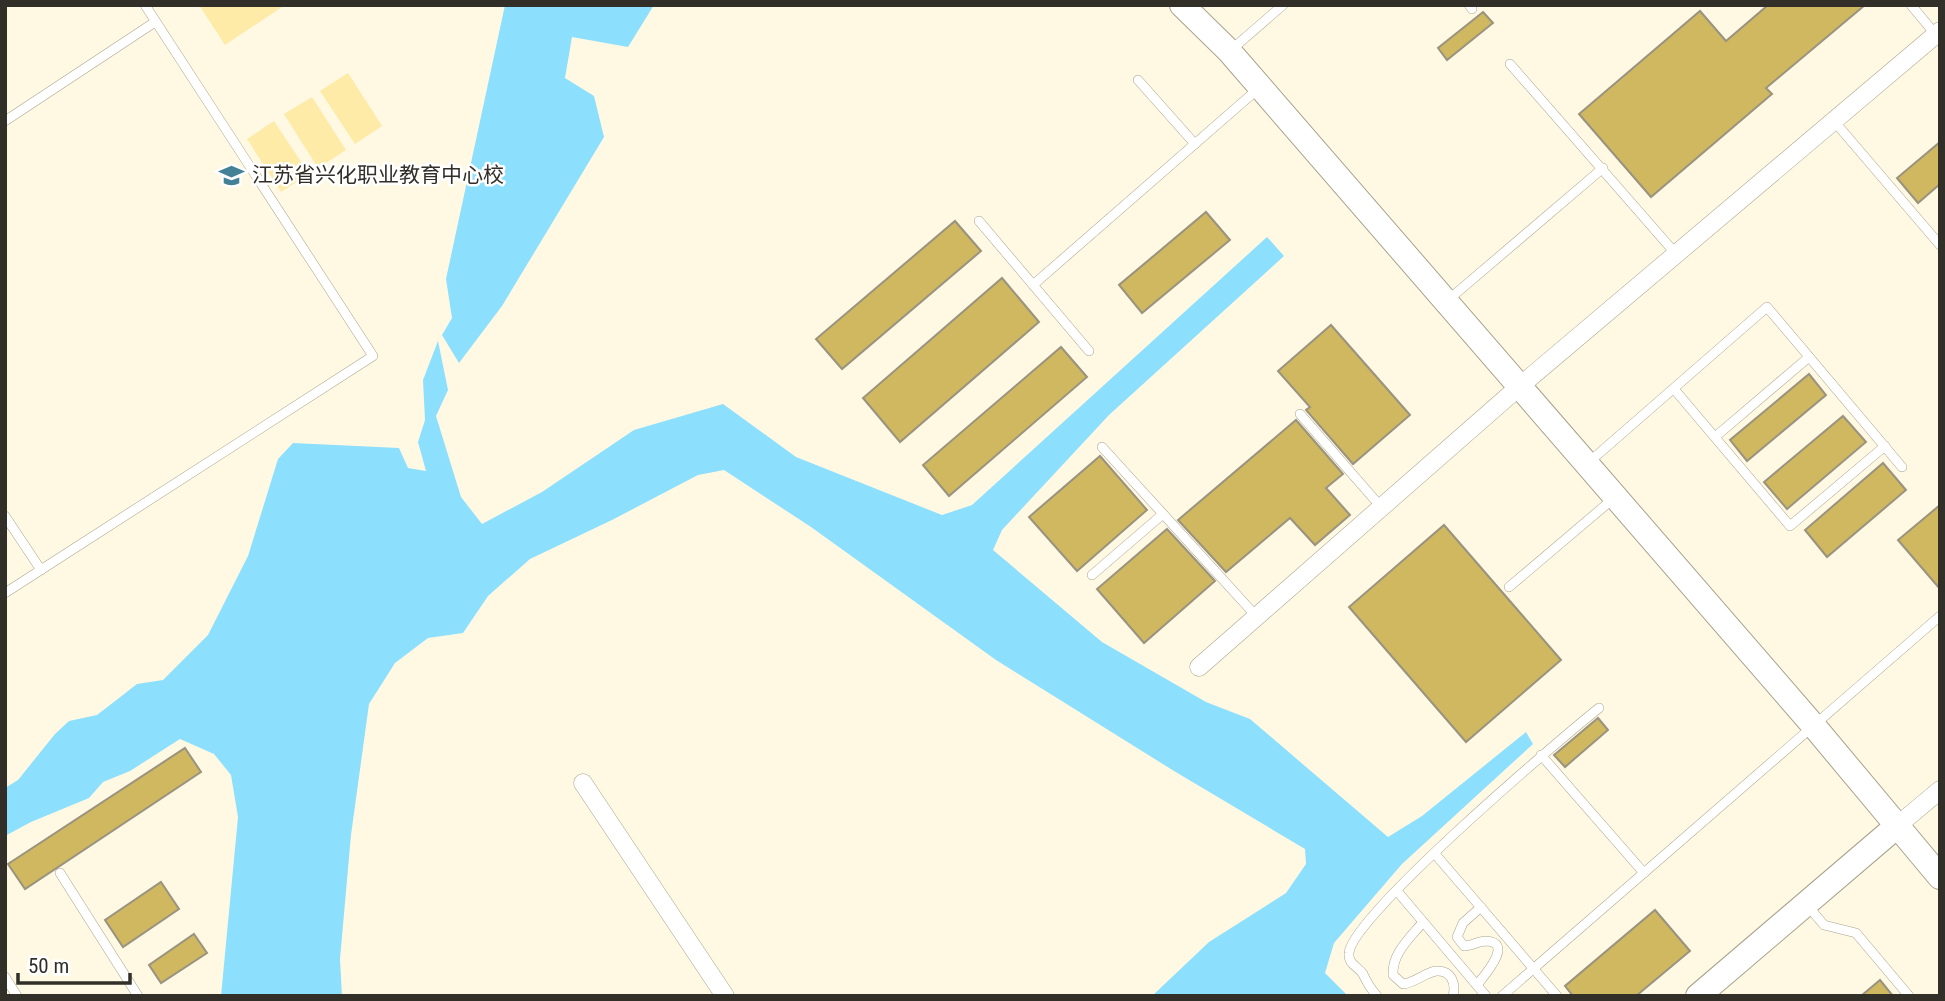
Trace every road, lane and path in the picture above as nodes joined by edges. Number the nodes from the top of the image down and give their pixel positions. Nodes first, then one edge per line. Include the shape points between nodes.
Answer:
1 (145, 5) edge
2 (1182, 5) edge
3 (1283, 5) edge
4 (1911, 5) edge
5 (155, 22) junction
6 (1938, 33) edge
7 (1229, 51) junction
8 (1510, 64) dead end
9 (1138, 80) dead end
10 (1261, 87) junction
11 (5, 121) edge
12 (1834, 121) junction
13 (1195, 144) junction
14 (1602, 167) junction
15 (979, 221) dead end
16 (1940, 244) edge
17 (1676, 254) junction
18 (1033, 285) junction
19 (1446, 302) junction
20 (1089, 351) dead end
21 (1809, 357) junction
22 (1520, 386) junction
23 (1674, 389) junction
24 (1300, 414) dead end
25 (1715, 437) junction
26 (1885, 446) junction
27 (1102, 447) dead end
28 (1587, 464) junction
29 (1902, 467) dead end
30 (1615, 497) junction
31 (1381, 508) junction
32 (1163, 514) junction
33 (5, 516) edge
34 (41, 570) junction
35 (1091, 575) dead end
36 (1509, 587) dead end
37 (5, 593) edge
38 (1940, 616) edge
39 (1257, 617) junction
40 (1199, 667) dead end
41 (1599, 708) dead end
42 (1813, 725) junction
43 (1541, 755) junction
44 (583, 783) dead end
45 (1940, 790) edge
46 (1897, 826) junction
47 (1435, 854) junction
48 (60, 873) dead end
49 (1644, 873) junction
50 (1940, 877) edge
51 (1396, 891) junction
52 (1806, 904) junction
53 (1481, 907) junction
54 (1423, 922) junction
55 (1534, 968) junction
56 (5, 977) edge
57 (1477, 985) junction
58 (17, 996) edge
59 (138, 996) edge
60 (725, 996) edge
61 (1377, 996) edge
62 (1453, 996) edge
63 (1486, 996) edge
64 (1502, 996) edge
65 (1557, 996) edge
66 (1698, 996) edge
67 (1909, 996) edge

1 - 5 lane
2 - 7 street
3 - 7 lane
4 - 6 lane
5 - 11 lane
5 - 34 lane via 373,356
6 - 12 street
7 - 10 street
8 - 14 lane
9 - 13 lane
10 - 13 lane
10 - 19 street
12 - 16 lane
12 - 17 street
13 - 18 lane
14 - 17 lane
14 - 19 lane
15 - 18 lane
17 - 22 street
18 - 20 lane
19 - 22 street
21 - 23 lane via 1768,307
21 - 25 lane
21 - 26 lane
22 - 28 street
22 - 31 street
23 - 25 lane
23 - 28 lane
24 - 31 lane
25 - 26 lane via 1790,526
26 - 29 lane
27 - 32 lane
28 - 30 street
30 - 36 lane
30 - 42 street
31 - 39 street
32 - 35 lane
32 - 39 lane
33 - 34 lane
34 - 37 lane
38 - 42 lane
39 - 40 street
41 - 43 lane
42 - 46 street
42 - 49 lane
43 - 47 lane
43 - 49 lane
44 - 60 street
45 - 46 street
46 - 50 street
46 - 52 street
47 - 51 lane
47 - 53 lane
48 - 59 lane
49 - 55 lane
51 - 54 lane
51 - 61 lane via 1352,941 1348,954
52 - 66 street
52 - 67 lane via 1824,925 1856,933
53 - 55 lane
53 - 57 lane via 1463,923 1457,937 1464,946 1485,941 1497,947 1494,963
54 - 57 lane
54 - 62 lane via 1403,946 1393,964 1393,975 1402,984 1410,984 1436,971 1446,973 1455,985
55 - 64 lane
55 - 65 lane
56 - 58 lane
57 - 63 lane

